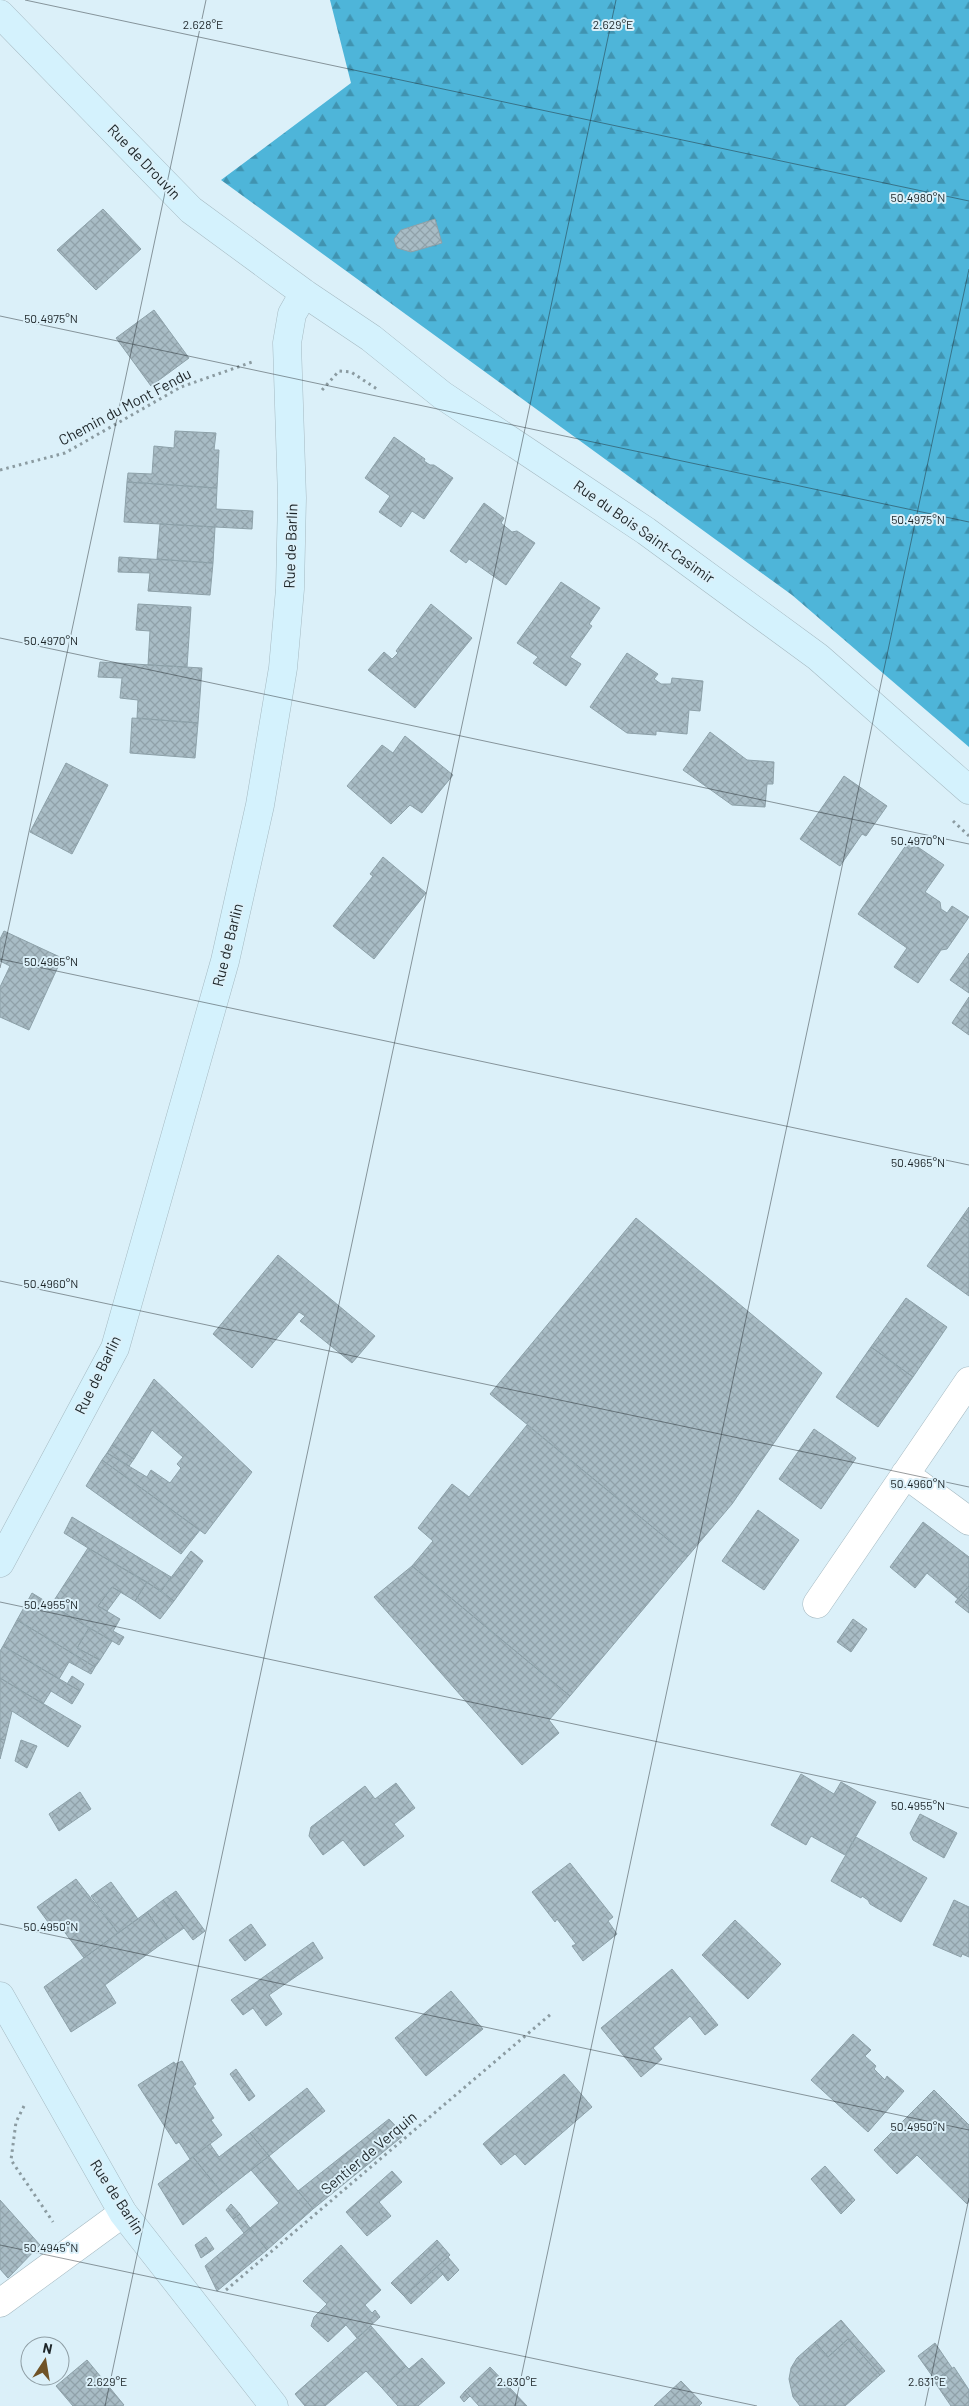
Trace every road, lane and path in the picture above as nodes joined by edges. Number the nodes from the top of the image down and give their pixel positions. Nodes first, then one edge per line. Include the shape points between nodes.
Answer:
1 (0, 14) edge
2 (304, 292) junction
3 (288, 363) junction
4 (384, 393) dead end
5 (289, 397) junction
6 (0, 470) edge
7 (969, 790) edge
8 (947, 816) dead end
9 (969, 836) edge
10 (969, 1381) edge
11 (905, 1474) junction
12 (969, 1521) edge
13 (0, 1563) edge
14 (817, 1604) dead end
15 (0, 1996) edge
16 (551, 2014) dead end
17 (42, 2073) junction
18 (124, 2213) junction
19 (72, 2250) junction
20 (0, 2303) edge
21 (201, 2310) junction
22 (274, 2406) edge

1 - 2 street, Rue de Drouvin via 192,210
2 - 3 street, Rue de Barlin via 292,314 287,343
2 - 7 street, Rue du Bois Saint-Casimir via 371,338 442,395 646,531 818,657
3 - 5 street, Rue de Barlin
3 - 6 path, Chemin du Mont Fendu via 258,360 181,387 65,453
4 - 5 path via 351,372 339,371 317,396
5 - 13 street, Rue de Barlin via 290,589 283,668 260,805 225,961 115,1348
8 - 9 path
10 - 11 street
11 - 12 street
11 - 14 street
15 - 17 street, Rue de Barlin
16 - 21 path, Sentier de Verquin
17 - 18 street, Rue de Barlin
17 - 19 path via 16,2122 11,2160
18 - 19 street
18 - 21 street, Rue de Barlin
19 - 20 street
21 - 22 street, Rue de Barlin

